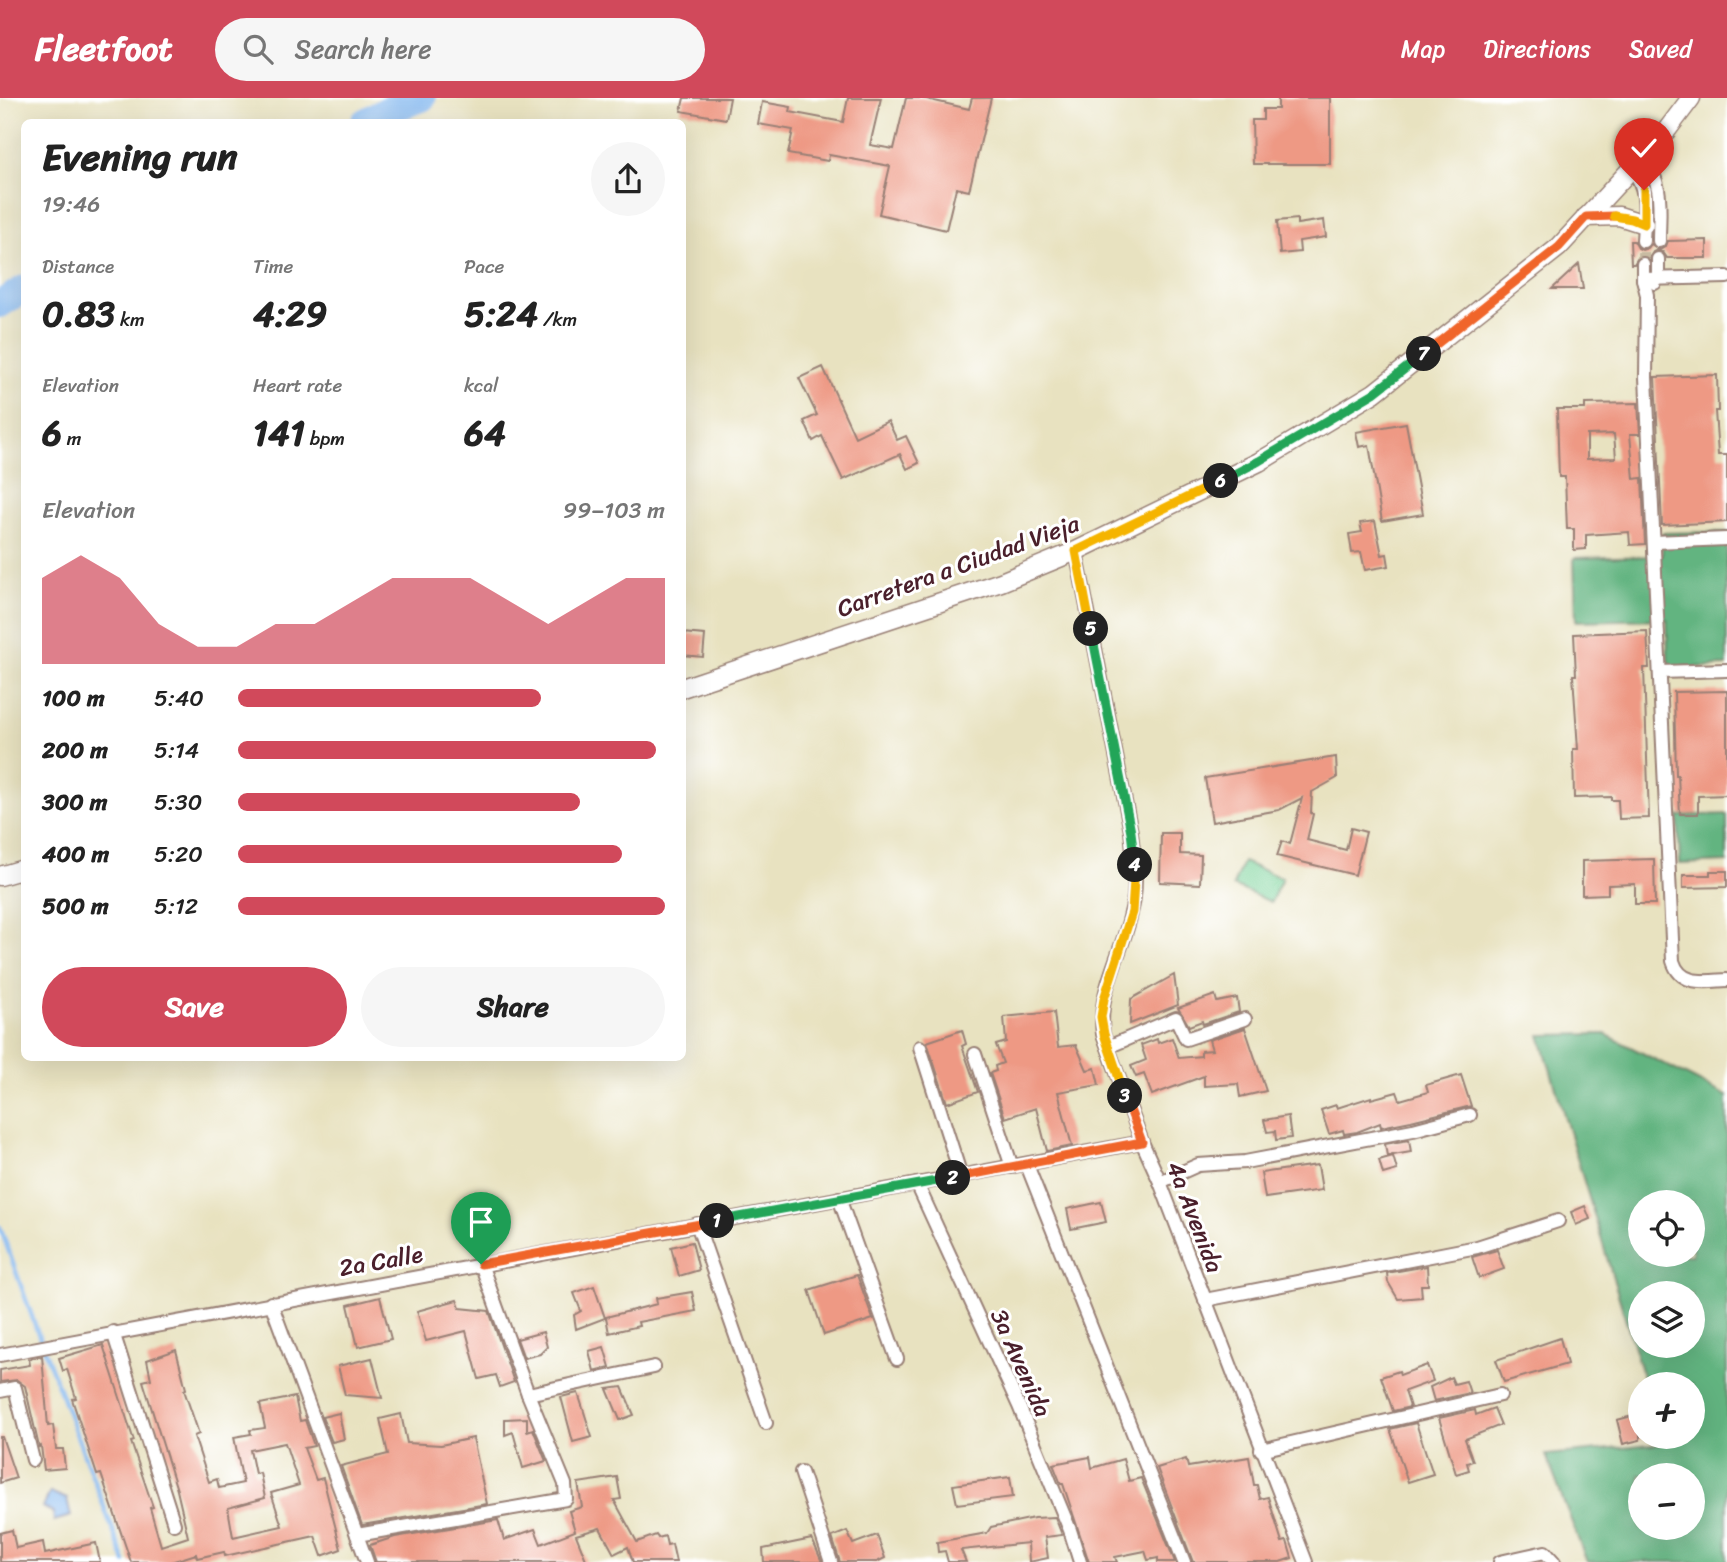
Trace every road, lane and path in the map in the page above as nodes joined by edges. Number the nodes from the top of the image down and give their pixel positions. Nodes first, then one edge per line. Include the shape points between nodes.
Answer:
1 (1691, 98) edge
2 (1636, 163) junction
3 (1644, 202) junction
4 (1660, 202) junction
5 (1586, 217) junction
6 (1649, 230) junction
7 (1659, 241) tunnel mouth
8 (1658, 258) tunnel mouth
9 (1643, 264) tunnel mouth
10 (1727, 277) edge
11 (1658, 278) junction
12 (1643, 279) junction
13 (1647, 295) junction
14 (1727, 539) edge
15 (1654, 542) junction
16 (1076, 551) junction
17 (1727, 670) edge
18 (1660, 673) junction
19 (686, 687) edge
20 (21, 870) edge
21 (0, 876) edge
22 (1727, 980) edge
23 (1245, 1019) dead end
24 (1108, 1046) junction
25 (920, 1047) dead end
26 (975, 1054) dead end
27 (1470, 1115) dead end
28 (1142, 1142) junction
29 (1027, 1165) junction
30 (1012, 1167) junction
31 (961, 1176) junction
32 (1160, 1182) junction
33 (917, 1184) junction
34 (839, 1198) junction
35 (1559, 1221) dead end
36 (697, 1224) junction
37 (481, 1264) junction
38 (1205, 1300) junction
39 (271, 1303) junction
40 (113, 1332) junction
41 (0, 1355) edge
42 (897, 1359) dead end
43 (654, 1367) dead end
44 (0, 1391) edge
45 (528, 1394) junction
46 (1500, 1395) dead end
47 (766, 1423) dead end
48 (1261, 1450) junction
49 (33, 1460) dead end
50 (801, 1472) dead end
51 (174, 1524) dead end
52 (357, 1535) junction
53 (1549, 1557) edge
54 (366, 1562) edge
55 (831, 1562) edge
56 (1080, 1562) edge
57 (1184, 1562) edge
58 (1306, 1562) edge
59 (1500, 1562) edge

1 - 2 main road, Carretera a Ciudad Vieja
2 - 3 street
2 - 4 street via 1656,178
2 - 5 main road, Carretera a Ciudad Vieja
3 - 4 street
3 - 6 street
4 - 6 street
5 - 6 main road via 1619,216
5 - 16 main road, Carretera a Ciudad Vieja via 1559,247 1374,393 1259,461
6 - 7 street
8 - 11 street
9 - 12 street
10 - 11 street
11 - 12 street
11 - 13 street
12 - 13 street
13 - 15 street
14 - 15 street
15 - 18 street
16 - 19 main road, Carretera a Ciudad Vieja via 1001,582
16 - 24 street, 4a Avenida via 1135,872 1132,912 1101,1017
17 - 18 street
18 - 22 street via 1673,961 1686,979
20 - 21 main road
23 - 24 street via 1186,1039 1177,1018
24 - 28 street, 4a Avenida
25 - 31 street
26 - 30 street
27 - 32 street via 1245,1162 1198,1165
28 - 29 street, 2a Calle
28 - 32 street, 4a Avenida
29 - 30 street, 2a Calle
29 - 57 street
30 - 31 street, 2a Calle
31 - 33 street, 2a Calle
32 - 38 street, 4a Avenida
33 - 34 street, 2a Calle
33 - 56 street, 3a Avenida via 1019,1406
34 - 36 street, 2a Calle
34 - 42 street
35 - 38 street via 1478,1247
36 - 37 street, 2a Calle
36 - 47 street
37 - 39 street, 2a Calle
37 - 45 street
38 - 48 street, 4a Avenida
39 - 40 street, 2a Calle
39 - 52 street
40 - 41 street, 2a Calle
40 - 51 street
43 - 45 street
44 - 49 street via 15,1388
45 - 52 street via 565,1484 566,1499
46 - 48 street
48 - 58 street, 4a Avenida
50 - 55 street
52 - 54 street
53 - 59 street

